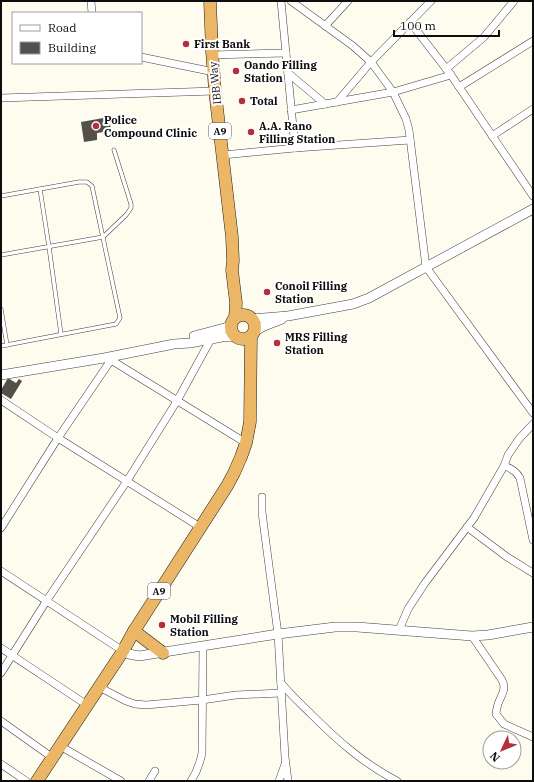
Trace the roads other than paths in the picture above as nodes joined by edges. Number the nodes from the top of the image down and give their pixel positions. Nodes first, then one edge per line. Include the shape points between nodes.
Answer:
1 (91, 1) edge
2 (210, 1) edge
3 (281, 1) edge
4 (291, 1) edge
5 (348, 1) edge
6 (431, 1) edge
7 (514, 1) edge
8 (92, 12) edge
9 (410, 22) junction
10 (325, 26) junction
11 (533, 41) edge
12 (286, 53) junction
13 (212, 55) junction
14 (142, 57) edge
15 (371, 62) junction
16 (446, 69) junction
17 (214, 72) junction
18 (288, 73) junction
19 (451, 75) junction
20 (459, 87) junction
21 (215, 91) junction
22 (393, 92) junction
23 (1, 98) edge
24 (337, 102) junction
25 (325, 104) junction
26 (533, 109) edge
27 (291, 110) junction
28 (492, 136) junction
29 (410, 140) junction
30 (295, 148) junction
31 (114, 150) dead end
32 (223, 155) junction
33 (40, 189) junction
34 (1, 196) edge
35 (533, 196) edge
36 (533, 209) edge
37 (103, 237) junction
38 (49, 246) junction
39 (1, 255) edge
40 (234, 261) junction
41 (426, 267) junction
42 (1, 309) edge
43 (288, 316) junction
44 (250, 317) junction
45 (241, 331) junction
46 (61, 334) junction
47 (211, 339) junction
48 (174, 344) junction
49 (7, 345) junction
50 (1, 346) edge
51 (108, 359) junction
52 (1, 376) edge
53 (1, 400) edge
54 (177, 401) junction
55 (533, 414) edge
56 (533, 424) edge
57 (58, 438) junction
58 (246, 443) junction
59 (504, 466) junction
60 (127, 481) junction
61 (262, 498) dead end
62 (200, 527) junction
63 (467, 527) junction
64 (1, 528) edge
65 (533, 540) edge
66 (1, 571) edge
67 (533, 573) edge
68 (47, 600) junction
69 (533, 626) edge
70 (399, 630) junction
71 (134, 631) junction
72 (278, 634) junction
73 (472, 636) junction
74 (203, 646) junction
75 (1, 648) edge
76 (122, 651) junction
77 (163, 653) junction
78 (12, 656) junction
79 (1, 673) edge
80 (280, 683) junction
81 (99, 687) junction
82 (281, 693) junction
83 (202, 700) junction
84 (87, 705) junction
85 (1, 721) edge
86 (533, 737) edge
87 (60, 746) junction
88 (52, 758) junction
89 (286, 763) junction
90 (1, 764) edge
91 (155, 771) dead end
92 (26, 781) edge
93 (37, 781) edge
94 (121, 781) edge
95 (149, 781) edge
96 (191, 781) edge
97 (279, 781) edge
98 (288, 781) edge
99 (397, 781) edge

1 - 8 street
2 - 13 highway, IBB Way / A9
3 - 12 street
4 - 10 street
5 - 10 street
6 - 9 street
7 - 16 street via 484,37
9 - 15 street
9 - 16 street
10 - 15 street
11 - 20 street
12 - 13 street
12 - 18 street
13 - 17 highway, IBB Way / A9
14 - 17 street
15 - 22 street
15 - 24 street
16 - 19 street
17 - 21 highway, IBB Way / A9
18 - 25 street
18 - 27 street
19 - 20 street
19 - 22 street
20 - 28 street
21 - 23 street
21 - 32 highway, IBB Way / A9
22 - 24 street
22 - 29 street via 406,119
24 - 25 street
25 - 27 street
26 - 28 street
27 - 30 street
28 - 35 street
29 - 30 street
29 - 41 street
30 - 32 street
31 - 37 lane via 131,208
32 - 40 highway, IBB Way / A9
33 - 34 lane
33 - 37 lane via 87,182 92,186
33 - 38 lane
36 - 41 street
37 - 38 lane
37 - 46 lane via 120,318 116,324
38 - 39 lane
38 - 46 lane
40 - 44 highway, A9
40 - 45 highway, A9 via 232,270
41 - 43 street via 353,304
41 - 55 street
42 - 49 lane
43 - 44 street
43 - 45 street via 264,326
44 - 45 highway, A9 via 255,327
44 - 45 highway via 239,316
45 - 47 street
45 - 48 street via 187,338
45 - 58 highway, A9 via 251,379 250,422
46 - 49 lane
47 - 48 street
47 - 54 street
48 - 51 street
49 - 50 lane
51 - 52 street
51 - 54 street
51 - 57 street
53 - 57 street
54 - 58 street
54 - 60 street
56 - 59 street via 519,439
57 - 60 street
57 - 64 street
58 - 62 highway, A9 via 234,473
59 - 63 street
59 - 65 street via 516,472 520,478
60 - 62 street
60 - 68 street
61 - 72 street
62 - 71 highway, A9
63 - 67 street
63 - 70 street via 420,590
66 - 68 street
68 - 76 street
68 - 78 street
69 - 73 street
70 - 72 street via 335,627
70 - 73 street
71 - 76 highway, A9
71 - 77 highway
72 - 74 street
72 - 80 street
73 - 86 street via 504,684 496,714 504,724
74 - 77 street
74 - 83 street
75 - 78 street
76 - 77 street via 139,656
76 - 81 highway, A9
78 - 79 street
78 - 84 street
80 - 82 street
80 - 99 street via 350,750
81 - 83 street via 135,704
81 - 84 highway, A9
82 - 83 street
82 - 89 street
83 - 96 street via 202,753 196,774
84 - 87 highway, A9
85 - 88 street
87 - 88 highway, A9
87 - 94 street
88 - 93 highway, A9
89 - 97 street
89 - 98 street
90 - 92 street
91 - 95 street

